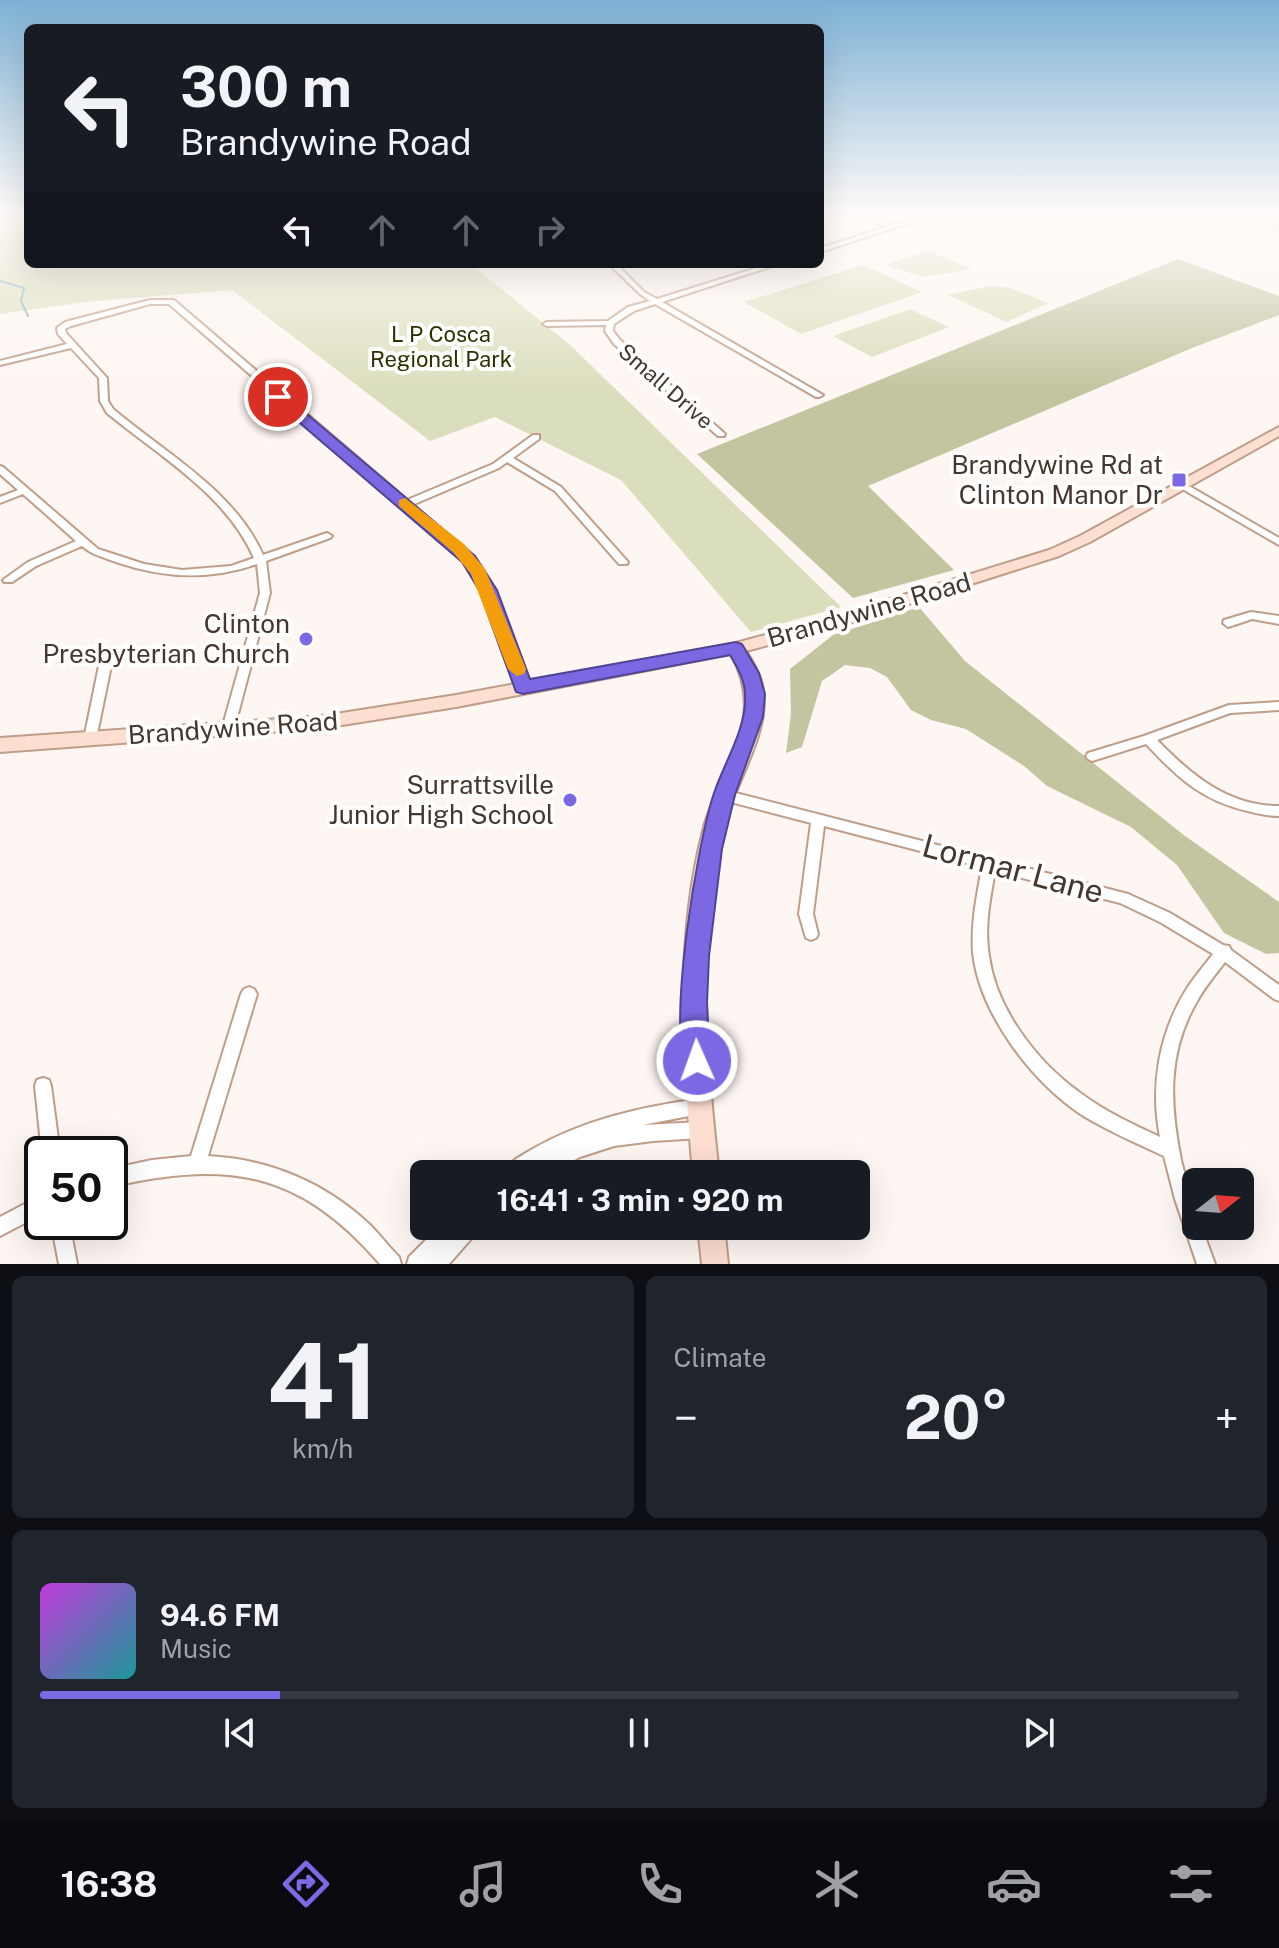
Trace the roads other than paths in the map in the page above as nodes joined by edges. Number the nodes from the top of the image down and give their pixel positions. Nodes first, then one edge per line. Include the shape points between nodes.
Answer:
1 (620, 273) edge
2 (747, 273) edge
3 (657, 301) junction
4 (610, 323) junction
5 (547, 324) dead end
6 (72, 345) junction
7 (0, 363) edge
8 (819, 395) dead end
9 (1279, 431) edge
10 (721, 434) dead end
11 (536, 437) dead end
12 (509, 459) junction
13 (0, 469) edge
14 (1182, 485) junction
15 (23, 491) junction
16 (0, 500) edge
17 (406, 504) junction
18 (327, 536) dead end
19 (82, 542) junction
20 (1279, 542) edge
21 (263, 561) junction
22 (623, 562) dead end
23 (8, 580) dead end
24 (1279, 620) edge
25 (1228, 623) dead end
26 (736, 648) junction
27 (107, 656) dead end
28 (523, 687) junction
29 (1279, 706) edge
30 (228, 729) junction
31 (90, 739) junction
32 (1148, 739) junction
33 (0, 745) edge
34 (1092, 756) dead end
35 (724, 795) junction
36 (1277, 815) edge
37 (818, 818) junction
38 (990, 863) junction
39 (811, 934) dead end
40 (1224, 951) junction
41 (249, 994) dead end
42 (1279, 994) edge
43 (43, 1086) dead end
44 (699, 1107) junction
45 (701, 1130) junction
46 (49, 1136) edge
47 (1169, 1150) junction
48 (532, 1160) edge
49 (557, 1160) edge
50 (704, 1160) edge
51 (198, 1162) junction
52 (128, 1172) edge
53 (24, 1214) edge
54 (0, 1227) edge
55 (63, 1240) edge
56 (439, 1240) edge
57 (458, 1240) edge
58 (712, 1240) edge
59 (68, 1264) edge
60 (392, 1264) edge
61 (416, 1264) edge
62 (437, 1264) edge
63 (715, 1264) edge
64 (1206, 1264) edge

1 - 3 street
2 - 3 street, Small Drive
3 - 4 street, Small Drive
3 - 8 street
4 - 5 street
4 - 10 street, Small Drive via 617,342
6 - 7 street
6 - 17 street via 61,328 150,302 171,302
6 - 21 street via 103,378 110,411 173,459 226,510 249,534
9 - 14 main road, Brandywine Road
11 - 12 street
12 - 17 street
12 - 22 street via 558,489
13 - 15 street
14 - 20 street
14 - 26 main road, Brandywine Road via 1043,557
15 - 16 street
15 - 19 street
17 - 28 street via 479,572
18 - 21 street
19 - 21 street via 117,561 171,572 215,571
19 - 23 street
21 - 30 street via 265,593
24 - 25 street via 1251,615
26 - 28 main road, Brandywine Road
26 - 35 main road via 755,694 753,717
27 - 31 street
28 - 30 main road, Brandywine Road via 354,718
29 - 32 street via 1229,709
30 - 31 main road, Brandywine Road
31 - 33 main road, Brandywine Road
32 - 34 street
32 - 36 street via 1211,796
35 - 37 street, Lormar Lane
35 - 44 main road via 714,828 697,956
37 - 38 street, Lormar Lane
37 - 39 street via 806,914
38 - 40 street, Lormar Lane via 1123,898 1166,915
38 - 47 street via 980,920 982,966 1001,1014 1033,1060 1085,1107
40 - 42 street, Lormar Lane
40 - 47 street via 1189,997 1168,1050
41 - 51 street
43 - 46 street
44 - 45 main road
44 - 48 street via 591,1130
45 - 49 street via 610,1136
45 - 50 main road
47 - 64 street
51 - 52 street
51 - 60 street via 265,1171 300,1185 355,1223
53 - 54 street
55 - 59 street
56 - 61 street
57 - 62 street
58 - 63 main road

